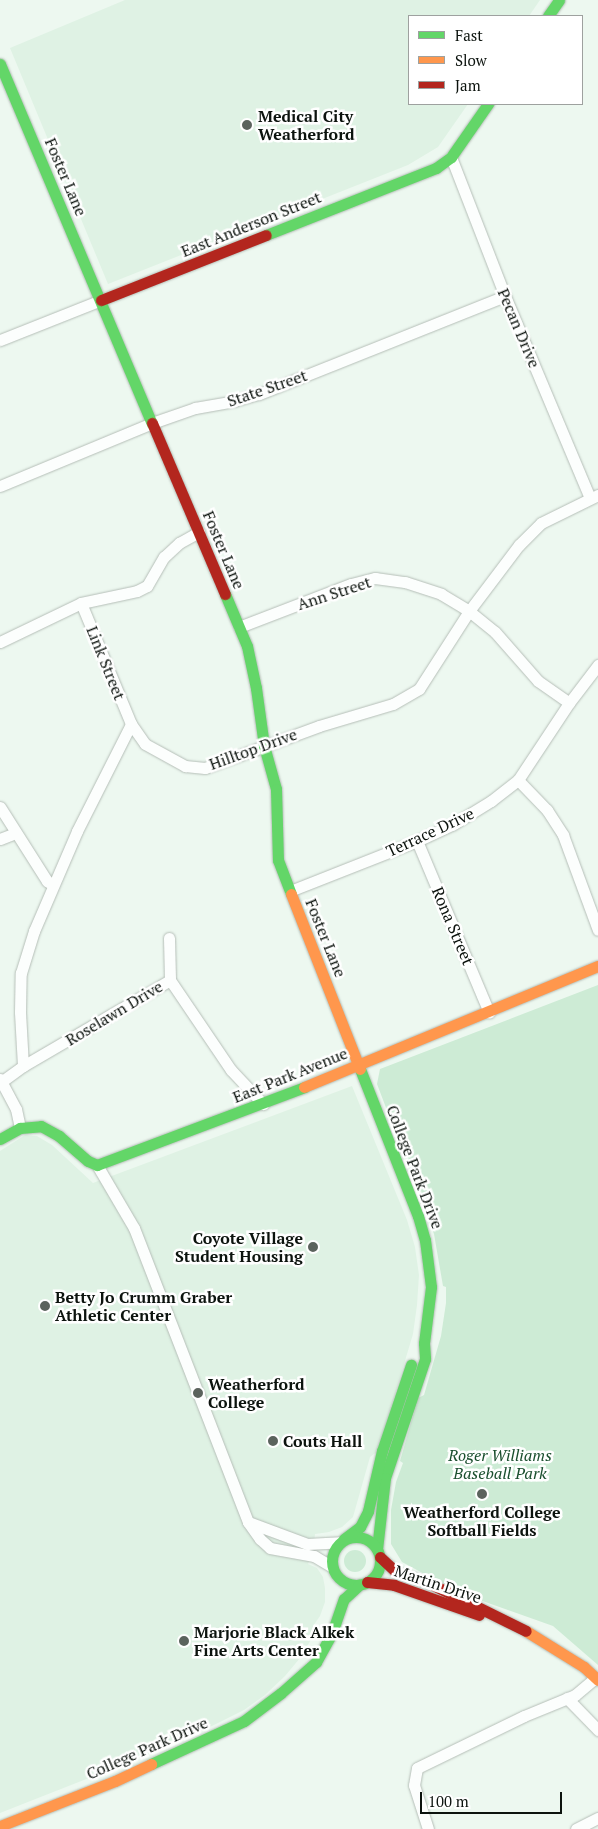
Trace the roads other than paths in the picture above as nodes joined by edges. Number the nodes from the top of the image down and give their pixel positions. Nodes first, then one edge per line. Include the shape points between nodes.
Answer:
1 (559, 0) edge
2 (549, 15) edge
3 (0, 64) edge
4 (487, 105) edge
5 (451, 157) junction
6 (505, 296) junction
7 (101, 300) junction
8 (0, 340) edge
9 (152, 423) junction
10 (0, 486) edge
11 (594, 496) edge
12 (199, 532) junction
13 (81, 604) junction
14 (469, 611) junction
15 (239, 627) junction
16 (0, 642) edge
17 (598, 665) edge
18 (569, 702) junction
19 (131, 724) junction
20 (264, 746) junction
21 (518, 780) junction
22 (0, 807) edge
23 (16, 833) junction
24 (0, 839) edge
25 (417, 841) junction
26 (53, 885) junction
27 (290, 891) junction
28 (598, 930) edge
29 (170, 938) dead end
30 (598, 966) edge
31 (170, 980) junction
32 (488, 1012) junction
33 (358, 1065) junction
34 (23, 1066) junction
35 (1, 1080) edge
36 (263, 1104) junction
37 (20, 1128) junction
38 (0, 1139) edge
39 (97, 1165) junction
40 (424, 1343) junction
41 (248, 1522) junction
42 (342, 1541) junction
43 (378, 1553) junction
44 (333, 1570) junction
45 (363, 1584) junction
46 (499, 1616) junction
47 (295, 1679) junction
48 (597, 1679) edge
49 (567, 1698) junction
50 (598, 1730) edge
51 (598, 1818) edge
52 (0, 1826) edge
53 (428, 1829) edge
54 (576, 1829) edge

1 - 2 street
3 - 7 street, Foster Lane
4 - 5 street, East Anderson Street
5 - 6 street, Pecan Drive
5 - 7 street, East Anderson Street via 428,171
6 - 9 street, State Street via 259,394 195,408
6 - 11 street, Pecan Drive
7 - 8 street, East Anderson Street
7 - 9 street, Foster Lane
9 - 10 street, State Street
9 - 12 street, Foster Lane
11 - 14 street, Hilltop Drive via 541,523 519,545
12 - 13 street via 179,543 164,557 146,586
12 - 15 street, Foster Lane
13 - 16 street
13 - 19 street, Link Street
14 - 15 street, Ann Street via 441,594 405,582 375,578
14 - 18 street, Ann Street via 495,632 538,681
14 - 20 street, Hilltop Drive via 419,689 393,704
15 - 20 street, Foster Lane via 252,667
17 - 18 street, Terrace Drive
18 - 21 street, Terrace Drive
19 - 20 street, Hilltop Drive via 145,744 185,766 205,768
19 - 26 street
20 - 27 street, Foster Lane via 276,789 278,860
21 - 25 street, Terrace Drive via 476,811
21 - 28 street via 547,810 563,835
22 - 23 street
23 - 24 street
23 - 26 street via 47,881
25 - 27 street, Terrace Drive
25 - 32 street, Rona Street
26 - 34 street via 21,973
27 - 33 street, Foster Lane
29 - 31 street
30 - 32 street, East Park Avenue
31 - 34 street, Roselawn Drive
31 - 36 street, Roselawn Drive via 231,1070
32 - 33 street, East Park Avenue
33 - 36 street, East Park Avenue
33 - 40 street, College Park Drive via 425,1240 430,1294
34 - 35 street, Roselawn Drive
35 - 37 street via 16,1109
36 - 39 street, East Park Avenue
37 - 38 street
37 - 39 street via 41,1126 50,1130
39 - 41 street via 134,1228
40 - 42 street, College Park Drive via 414,1356 382,1450 368,1511 360,1528
40 - 43 street, College Park Drive via 425,1358 385,1478
41 - 42 street via 307,1544
41 - 44 street via 270,1548 314,1556
42 - 43 street via 351,1537 366,1538
42 - 44 street via 331,1557
43 - 45 street via 379,1570
43 - 46 street, Martin Drive via 396,1572 427,1582
44 - 45 street via 341,1581
44 - 47 street, College Park Drive via 334,1592 328,1619
45 - 46 street, Martin Drive via 394,1585 476,1615
45 - 47 street, College Park Drive via 344,1599 332,1633 316,1662
46 - 48 street, Martin Drive via 563,1651
47 - 52 street, College Park Drive via 265,1706 225,1731 115,1781
48 - 49 street
49 - 50 street
49 - 53 street via 417,1768 414,1785
51 - 54 street

